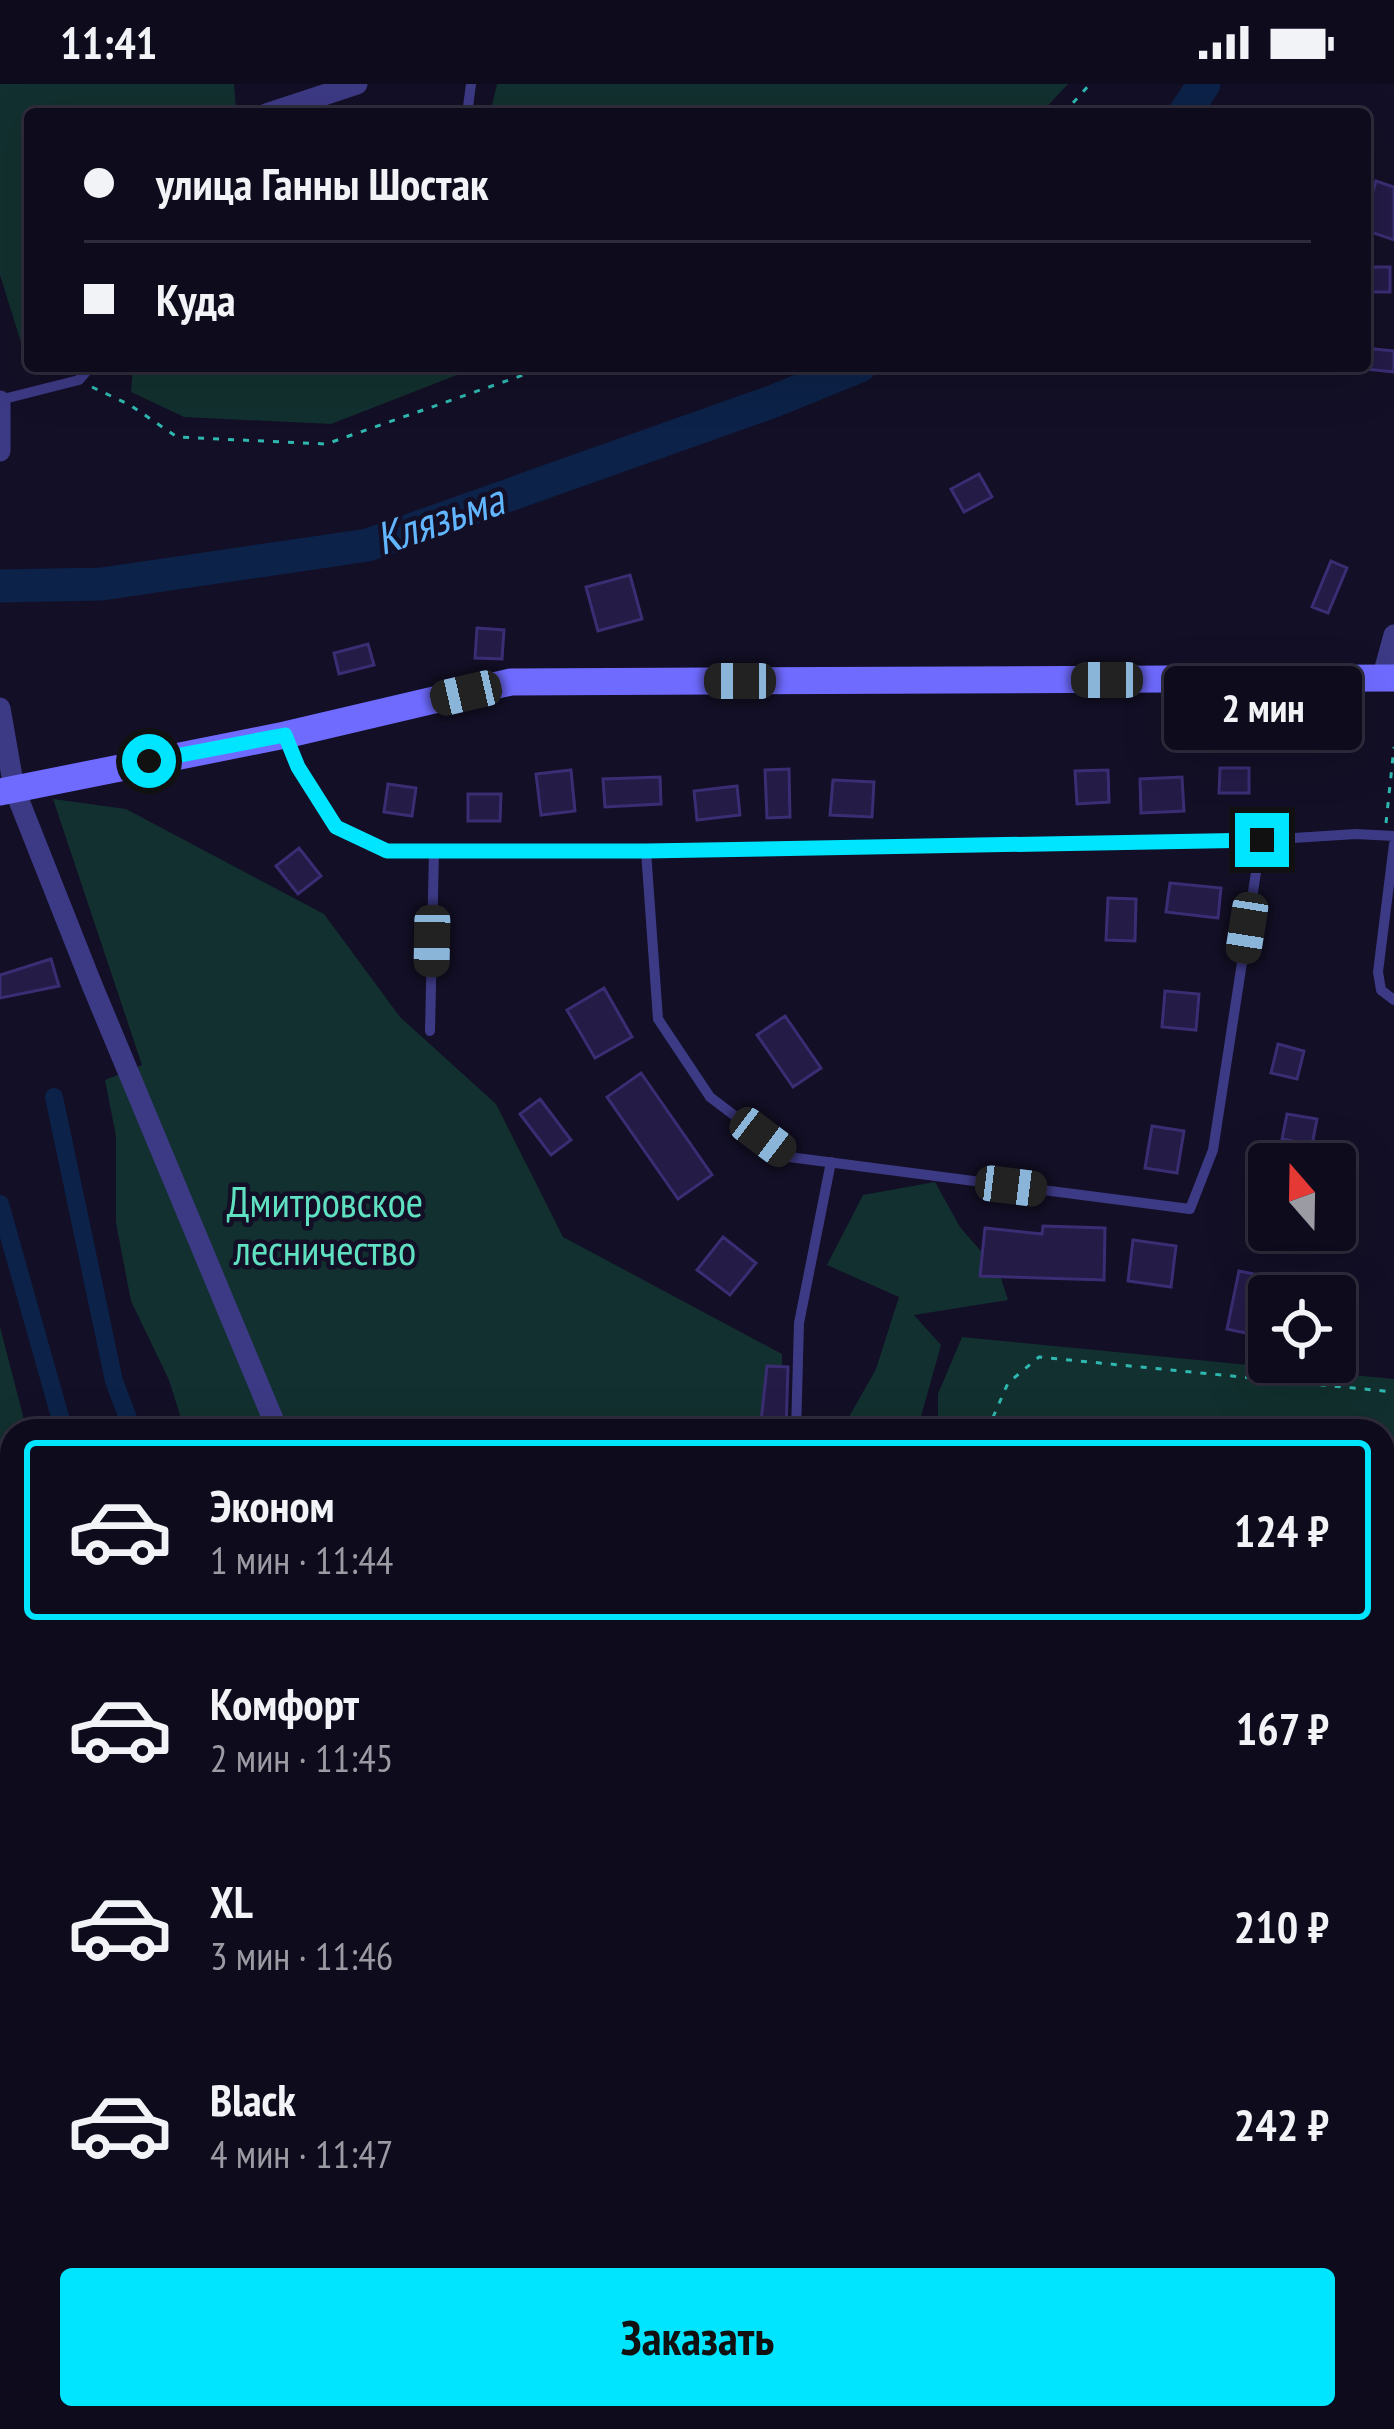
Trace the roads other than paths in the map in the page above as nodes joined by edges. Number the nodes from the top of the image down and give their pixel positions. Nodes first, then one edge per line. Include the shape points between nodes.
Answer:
1 (357, 84) edge
2 (284, 108) edge
3 (86, 372) edge
4 (0, 401) edge
5 (0, 447) edge
6 (1394, 635) edge
7 (1388, 678) edge
8 (0, 708) edge
9 (285, 735) junction
10 (7, 790) edge
11 (1391, 839) edge
12 (1262, 840) junction
13 (434, 851) junction
14 (646, 851) junction
15 (1394, 1000) edge
16 (430, 1031) dead end
17 (831, 1162) junction
18 (273, 1419) edge
19 (796, 1419) edge

1 - 2 street
3 - 4 lane
4 - 5 street
6 - 7 street
7 - 9 main road via 511,682
8 - 10 street
9 - 10 main road
9 - 13 lane via 336,827 387,851
10 - 18 street
11 - 12 lane
11 - 15 lane via 1378,971 1381,990
12 - 14 lane
12 - 17 lane via 1213,1150 1190,1209
13 - 14 lane
13 - 16 lane
14 - 17 lane via 658,1019 710,1097 789,1156
17 - 19 lane via 799,1323

